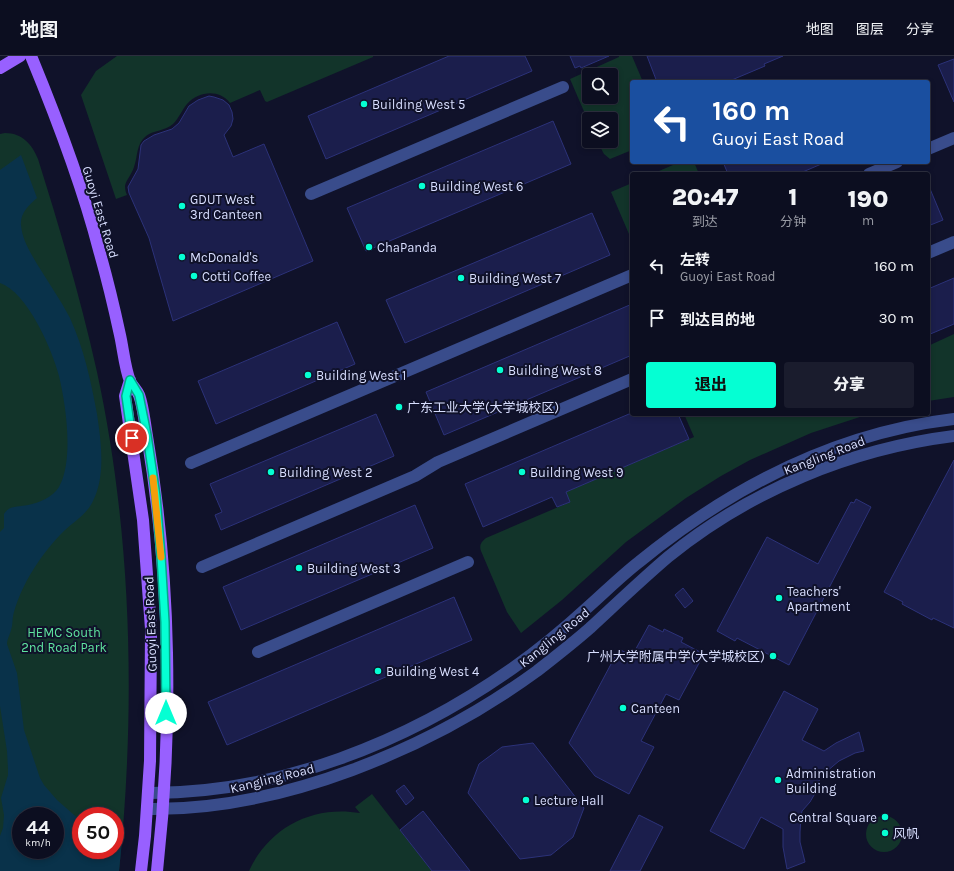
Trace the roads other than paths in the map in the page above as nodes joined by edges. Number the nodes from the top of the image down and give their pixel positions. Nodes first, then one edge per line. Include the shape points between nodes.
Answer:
1 (20, 56) edge
2 (31, 56) edge
3 (0, 68) edge
4 (563, 87) dead end
5 (954, 138) edge
6 (930, 148) edge
7 (892, 164) edge
8 (873, 172) edge
9 (312, 194) dead end
10 (954, 242) edge
11 (930, 252) edge
12 (630, 276) edge
13 (130, 380) junction
14 (630, 380) edge
15 (954, 419) edge
16 (954, 436) edge
17 (192, 463) dead end
18 (468, 562) dead end
19 (202, 567) dead end
20 (258, 652) dead end
21 (148, 793) junction
22 (163, 793) junction
23 (147, 809) junction
24 (162, 809) junction
25 (141, 871) edge
26 (158, 871) edge

1 - 3 main road
2 - 13 main road, Guoyi East Road via 89,213
4 - 9 street
5 - 6 street
7 - 8 street
10 - 11 street
12 - 17 street
13 - 21 main road, Guoyi East Road via 126,396 143,520 151,629
13 - 22 main road, Guoyi East Road via 139,395 147,435 161,556 166,660
14 - 19 street
15 - 22 street, Kangling Road via 913,424 853,440 745,488 674,534 519,664 427,721 365,749 300,771 231,787
16 - 24 street, Kangling Road via 901,444 838,463 779,487 726,517 670,556 590,628 536,671 481,708 428,737 383,758 307,784 231,803
18 - 20 street
21 - 22 street, Kangling Road
21 - 23 main road, Guoyi East Road
22 - 24 main road, Guoyi East Road
23 - 24 street, Kangling Road
23 - 25 main road, Guoyi East Road
24 - 26 main road, Guoyi East Road

